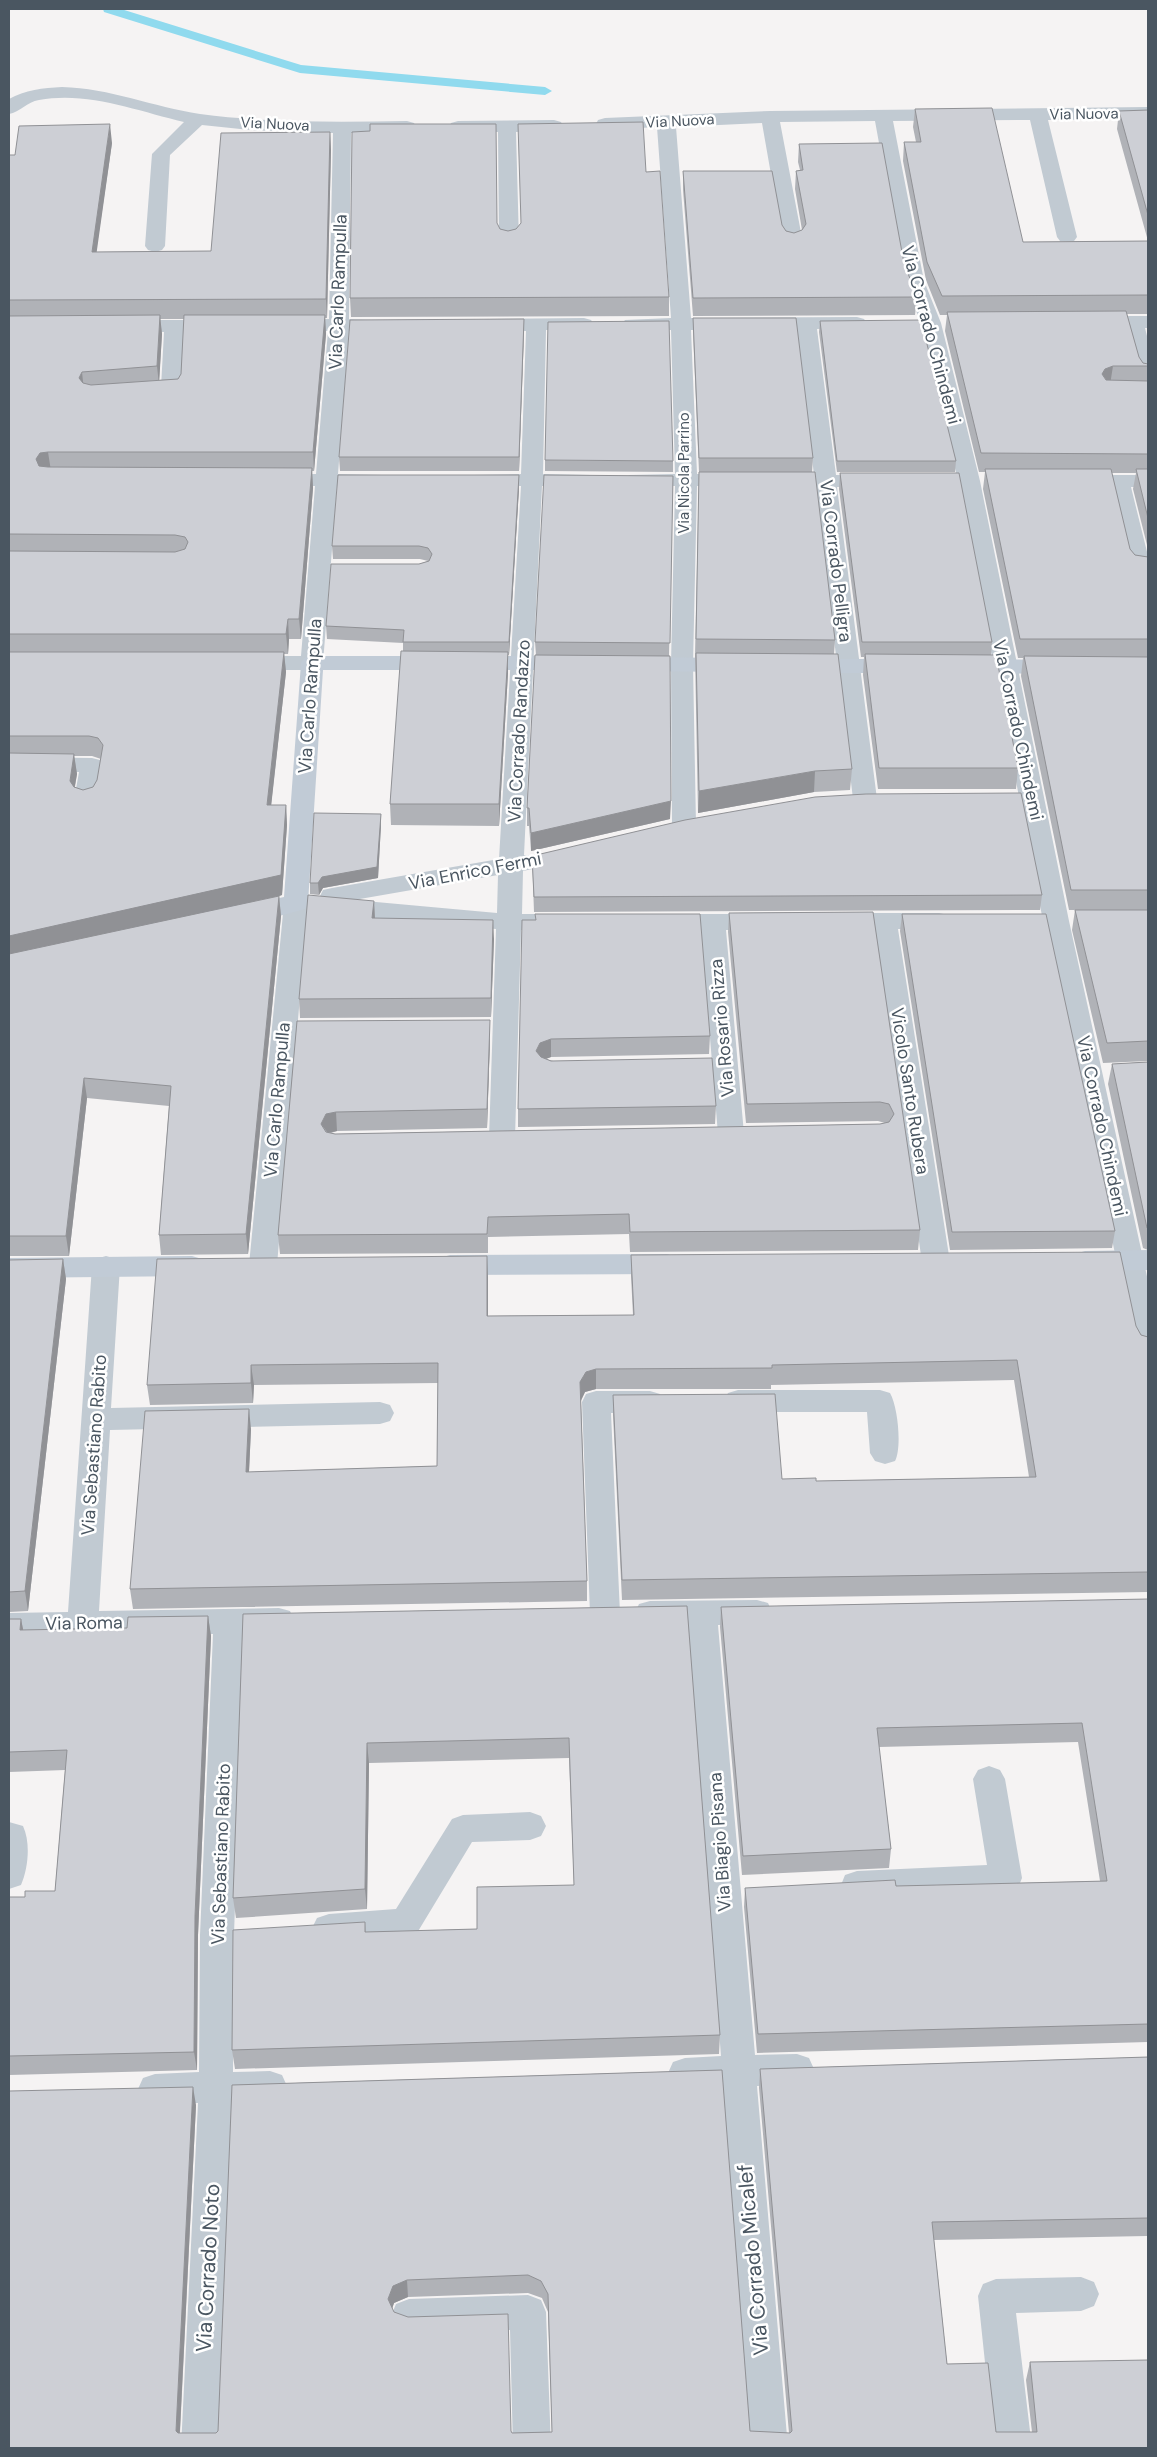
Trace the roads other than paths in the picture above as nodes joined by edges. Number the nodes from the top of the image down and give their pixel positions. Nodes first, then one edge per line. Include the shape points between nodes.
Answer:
1 (9, 109) edge
2 (1148, 113) edge
3 (883, 115) junction
4 (1038, 115) junction
5 (770, 117) junction
6 (197, 119) junction
7 (666, 122) junction
8 (342, 127) junction
9 (507, 127) junction
10 (1067, 237) dead end
11 (509, 242) edge
12 (793, 243) edge
13 (155, 246) dead end
14 (1075, 322) edge
15 (1140, 322) edge
16 (681, 323) junction
17 (806, 323) junction
18 (873, 323) edge
19 (536, 324) junction
20 (339, 325) junction
21 (408, 325) edge
22 (467, 325) edge
23 (106, 326) edge
24 (174, 326) junction
25 (242, 326) edge
26 (271, 326) edge
27 (1145, 387) edge
28 (132, 395) edge
29 (258, 480) edge
30 (327, 480) junction
31 (395, 480) edge
32 (463, 480) edge
33 (532, 480) junction
34 (686, 480) junction
35 (825, 481) junction
36 (892, 481) edge
37 (1054, 481) edge
38 (1119, 481) junction
39 (1148, 481) edge
40 (1148, 568) edge
41 (224, 663) edge
42 (312, 663) junction
43 (524, 663) junction
44 (682, 664) junction
45 (750, 665) edge
46 (780, 666) edge
47 (1004, 666) junction
48 (849, 667) junction
49 (1081, 667) edge
50 (9, 764) edge
51 (86, 800) edge
52 (839, 800) edge
53 (684, 826) edge
54 (550, 857) edge
55 (512, 866) junction
56 (296, 903) junction
57 (219, 919) edge
58 (817, 921) edge
59 (884, 921) junction
60 (960, 921) edge
61 (1046, 921) junction
62 (1084, 921) edge
63 (510, 922) junction
64 (577, 922) edge
65 (645, 922) edge
66 (713, 922) junction
67 (789, 922) edge
68 (283, 1029) junction
69 (312, 1029) edge
70 (696, 1065) edge
71 (725, 1065) junction
72 (1120, 1073) edge
73 (1091, 1074) junction
74 (731, 1134) edge
75 (473, 1139) edge
76 (1139, 1260) edge
77 (1062, 1261) edge
78 (906, 1262) edge
79 (936, 1262) junction
80 (965, 1262) edge
81 (689, 1264) edge
82 (263, 1265) junction
83 (293, 1265) edge
84 (422, 1265) edge
85 (106, 1266) junction
86 (9, 1268) edge
87 (1148, 1346) edge
88 (714, 1401) edge
89 (675, 1402) edge
90 (380, 1413) dead end
91 (96, 1419) junction
92 (885, 1453) dead end
93 (781, 1611) edge
94 (702, 1613) junction
95 (605, 1614) junction
96 (575, 1615) edge
97 (308, 1620) edge
98 (229, 1621) junction
99 (83, 1623) junction
100 (9, 1625) edge
101 (989, 1779) dead end
102 (530, 1826) dead end
103 (9, 1836) edge
104 (9, 1875) edge
105 (830, 1886) edge
106 (296, 1930) edge
107 (825, 2068) edge
108 (737, 2071) junction
109 (659, 2074) edge
110 (305, 2085) edge
111 (216, 2088) junction
112 (127, 2090) edge
113 (1081, 2294) dead end
114 (410, 2316) edge
115 (200, 2448) edge
116 (532, 2448) edge
117 (769, 2448) edge
118 (1013, 2448) edge

1 - 6 street, Via Nuova via 16,101 40,95 80,93 110,96
2 - 4 street, Via Nuova
3 - 4 street, Via Nuova
3 - 5 street, Via Nuova
3 - 47 street, Via Corrado Chindemi via 914,281 931,323 969,481
4 - 10 street
5 - 7 street, Via Nuova
5 - 12 street
6 - 8 street, Via Nuova
6 - 13 street via 162,154
7 - 9 street, Via Nuova
7 - 16 street, Via Nicola Parrino
8 - 9 street, Via Nuova
8 - 20 street, Via Carlo Rampulla
9 - 11 street
14 - 15 street
15 - 27 street
16 - 17 street
16 - 19 street
16 - 34 street, Via Nicola Parrino
17 - 18 street
17 - 35 street, Via Corrado Pelligra
19 - 22 street
19 - 33 street, Via Corrado Randazzo
20 - 21 street
20 - 26 street
20 - 30 street, Via Carlo Rampulla
23 - 24 street
24 - 25 street
24 - 28 street via 171,394
29 - 30 street
30 - 31 street
30 - 42 street, Via Carlo Rampulla via 329,568
32 - 33 street
33 - 34 street
33 - 43 street, Via Corrado Randazzo
34 - 35 street
34 - 44 street, Via Nicola Parrino
35 - 36 street
35 - 48 street, Via Corrado Pelligra
37 - 38 street
38 - 39 street
38 - 40 street via 1140,568
41 - 42 street
42 - 43 street
42 - 56 street, Via Carlo Rampulla
43 - 44 street
43 - 55 street, Via Corrado Randazzo
44 - 45 street
44 - 53 street, Via Nicola Parrino
46 - 48 street
47 - 48 street
47 - 49 street
47 - 61 street, Via Corrado Chindemi via 1023,798
48 - 52 street, Via Corrado Pelligra via 874,799
50 - 51 street via 92,765
54 - 55 street, Via Enrico Fermi
55 - 56 street, Via Enrico Fermi
55 - 63 street, Via Corrado Randazzo
56 - 57 street, Via Enrico Fermi
56 - 63 street
56 - 68 street, Via Carlo Rampulla
58 - 59 street
59 - 60 street
59 - 79 street, Vicolo Santo Rubera
61 - 62 street
61 - 73 street, Via Corrado Chindemi
63 - 64 street
63 - 75 street, Via Corrado Randazzo via 495,1028 512,1138
65 - 66 street
66 - 67 street
66 - 71 street, Via Rosario Rizza
68 - 69 street
68 - 82 street, Via Carlo Rampulla
70 - 71 street
71 - 74 street, Via Rosario Rizza
72 - 73 street
73 - 76 street, Via Corrado Chindemi
76 - 77 street
76 - 87 street, Via Corrado Chindemi
78 - 79 street
79 - 80 street
81 - 84 street
82 - 83 street
82 - 85 street
85 - 86 street
85 - 91 street, Via Sebastiano Rabito
88 - 92 street via 880,1400
89 - 95 street via 596,1402
90 - 91 street
91 - 99 street, Via Sebastiano Rabito
93 - 94 street
94 - 95 street
94 - 108 street, Via Biagio Pisana via 738,1891
95 - 96 street
97 - 98 street, Via Roma
98 - 99 street, Via Roma
98 - 111 street, Via Sebastiano Rabito via 232,1934
99 - 100 street, Via Roma
101 - 105 street via 1006,1878
102 - 106 street via 463,1829 405,1923
103 - 104 street via 12,1836
107 - 108 street
108 - 109 street
108 - 117 street, Via Corrado Micalef
110 - 111 street
111 - 112 street
111 - 115 street, Via Corrado Noto
113 - 118 street via 996,2296
114 - 116 street via 528,2312

